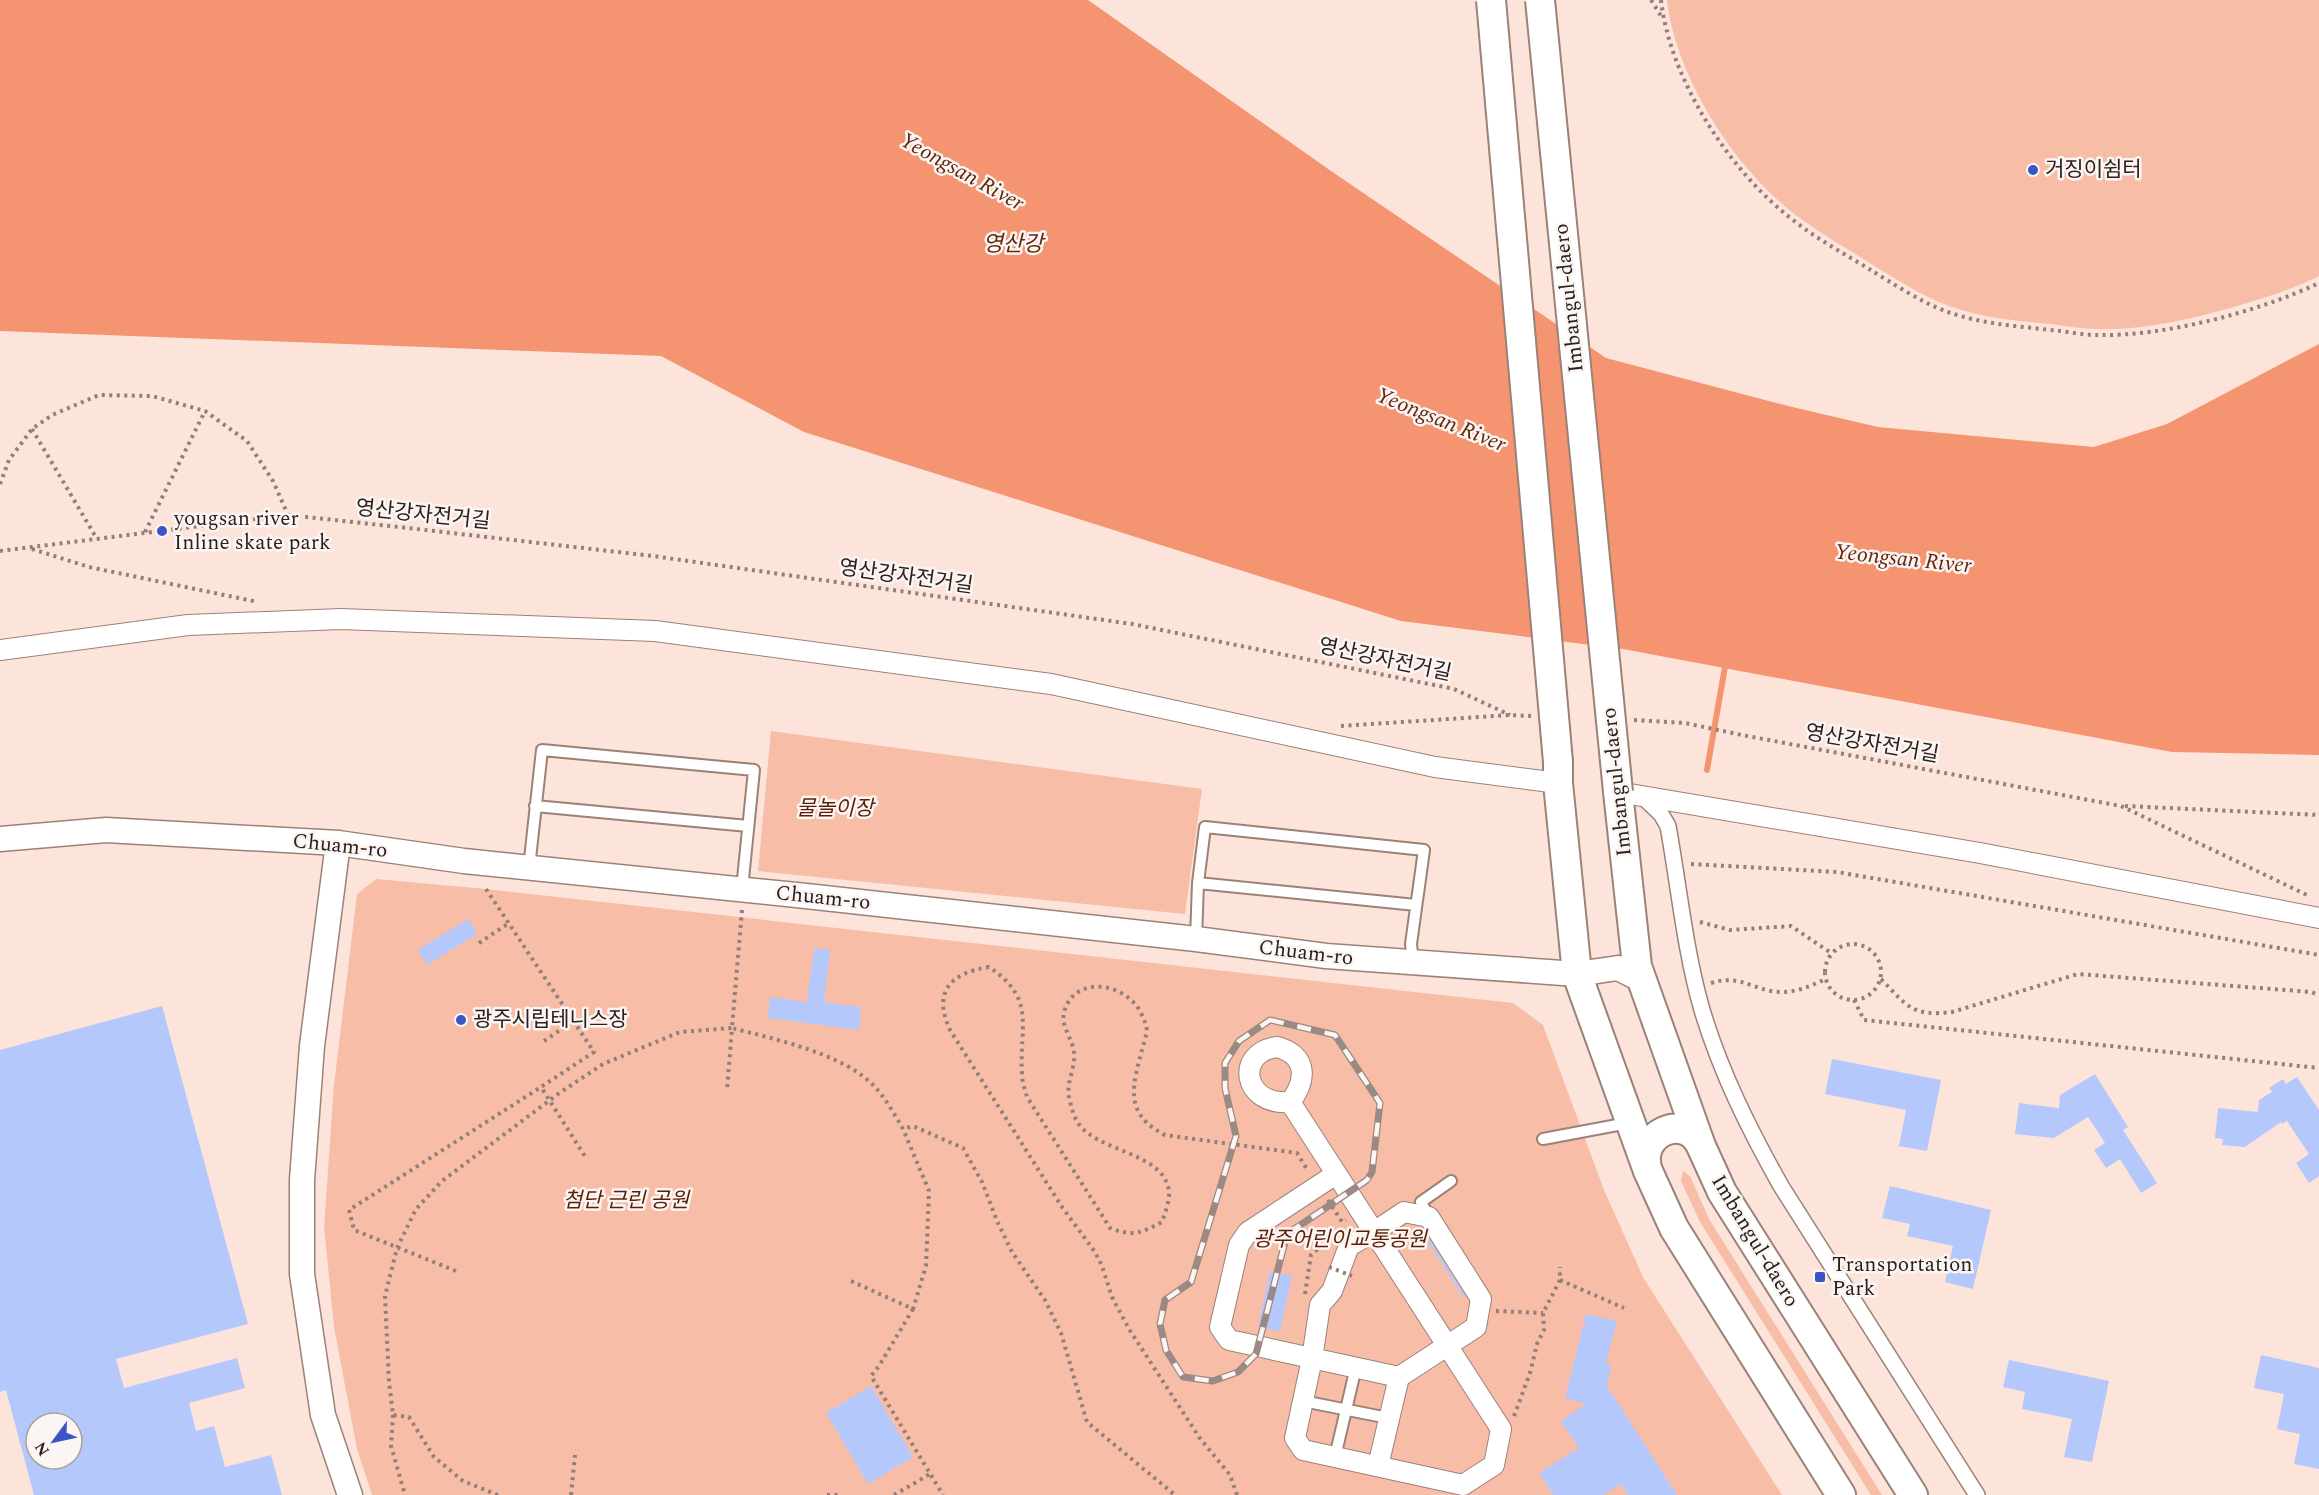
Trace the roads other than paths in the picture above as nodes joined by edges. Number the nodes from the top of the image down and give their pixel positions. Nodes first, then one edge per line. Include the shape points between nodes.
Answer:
1 (1491, 0) edge
2 (1540, 0) edge
3 (0, 650) edge
4 (1558, 772) junction
5 (1630, 794) junction
6 (535, 806) junction
7 (748, 826) junction
8 (0, 839) edge
9 (338, 843) junction
10 (529, 868) junction
11 (1198, 883) junction
12 (742, 899) junction
13 (1416, 905) junction
14 (2319, 918) edge
15 (1196, 939) junction
16 (1413, 964) junction
17 (1577, 974) junction
18 (1642, 980) junction
19 (1290, 1102) dead end
20 (1630, 1122) junction
21 (1543, 1139) dead end
22 (1701, 1146) junction
23 (1648, 1171) junction
24 (1336, 1174) junction
25 (1451, 1181) dead end
26 (1429, 1217) junction
27 (1374, 1232) junction
28 (1447, 1345) junction
29 (1312, 1359) junction
30 (1356, 1367) junction
31 (1399, 1377) junction
32 (1303, 1401) junction
33 (1346, 1411) junction
34 (1388, 1418) junction
35 (1335, 1457) junction
36 (1378, 1466) junction
37 (350, 1495) edge
38 (1841, 1495) edge
39 (1913, 1495) edge
40 (1977, 1495) edge

1 - 4 main road, bridge
2 - 5 main road, Imbangul-daero, bridge
3 - 4 street via 188,625 341,619 655,631 1051,684 1435,767
4 - 17 main road
5 - 14 street via 1980,853
5 - 18 main road, Imbangul-daero via 1637,966
5 - 40 street via 1661,814 1668,826 1696,988 1726,1079 1758,1146
6 - 7 lane
6 - 7 lane via 542,750 754,770
6 - 10 lane
7 - 12 lane
8 - 9 street, Chuam-ro via 106,830
9 - 10 street, Chuam-ro
9 - 37 street via 310,1070 302,1180 302,1274 323,1415
10 - 12 street, Chuam-ro
11 - 13 lane
11 - 13 lane via 1205,827 1424,850
11 - 15 lane
12 - 15 street, Chuam-ro
13 - 16 lane via 1411,944
15 - 16 street, Chuam-ro
16 - 17 street, Chuam-ro
17 - 18 street, Chuam-ro via 1618,969
17 - 20 main road
18 - 22 main road, Imbangul-daero
19 - 24 street
20 - 21 lane
20 - 23 main road
22 - 23 main road via 1698,1138 1681,1129 1662,1131 1648,1144
22 - 39 main road, Imbangul-daero via 1722,1192
23 - 38 main road via 1674,1228
24 - 27 street
24 - 29 street via 1243,1238 1220,1327 1229,1340
25 - 26 lane via 1420,1202
26 - 27 street via 1404,1212
26 - 28 street via 1481,1299 1476,1327
27 - 28 street
27 - 29 street via 1349,1246 1332,1291 1320,1305
28 - 31 street
28 - 36 street via 1501,1429 1494,1466 1463,1485
29 - 30 street
29 - 32 street
30 - 31 street
30 - 33 lane
31 - 34 street
32 - 33 lane
32 - 35 street via 1295,1438 1303,1450
33 - 34 lane
33 - 35 lane
34 - 36 street
35 - 36 street

